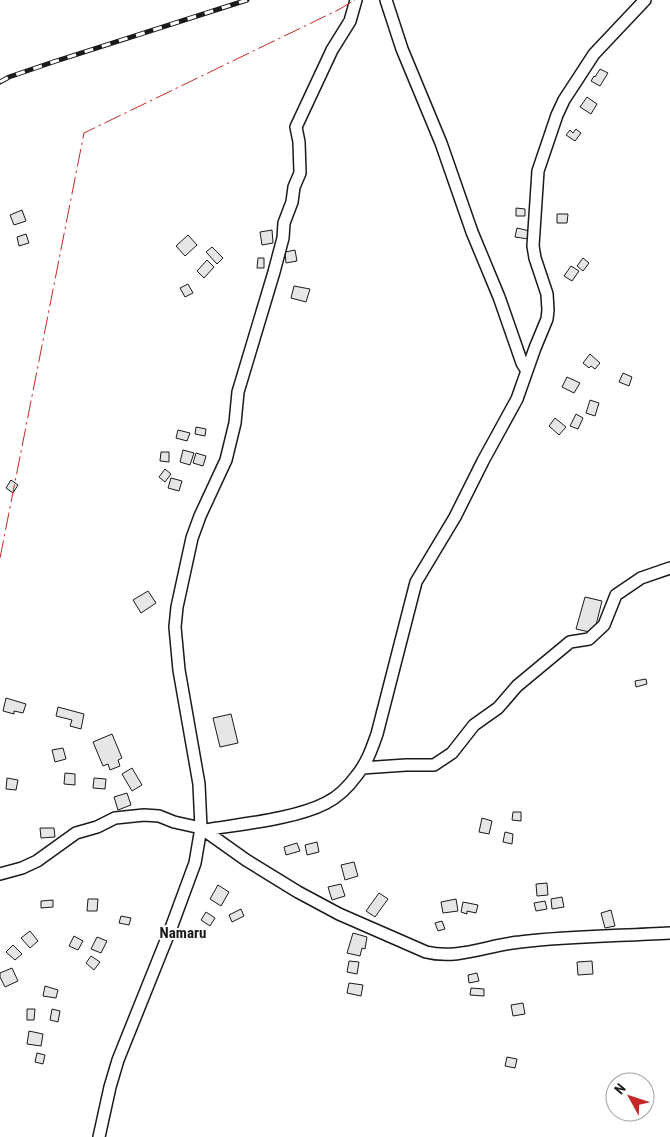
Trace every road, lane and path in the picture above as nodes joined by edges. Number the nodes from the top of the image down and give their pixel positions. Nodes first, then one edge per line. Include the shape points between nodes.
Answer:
1 (356, 0) edge
2 (386, 0) edge
3 (646, 0) edge
4 (526, 371) junction
5 (670, 568) edge
6 (362, 768) junction
7 (203, 829) junction
8 (0, 874) edge
9 (670, 933) edge
10 (99, 1137) edge

1 - 7 street via 350,22 318,76 296,127 300,173 238,392 226,460 192,538 178,606 175,627 179,670 199,784
2 - 4 street
3 - 4 street via 594,54 574,83 557,116 538,172 533,246 547,294 548,310
4 - 6 street via 517,399 455,517 416,582 377,734
5 - 6 street via 642,578 616,595 604,625 589,639 570,642 517,686 498,708 474,725 452,754 434,765
6 - 7 street via 344,790 311,810
7 - 8 street via 159,816 115,818 76,834 37,861
7 - 9 street via 246,860 339,914 439,955 456,955 518,942
7 - 10 street via 195,863 172,928 118,1060

